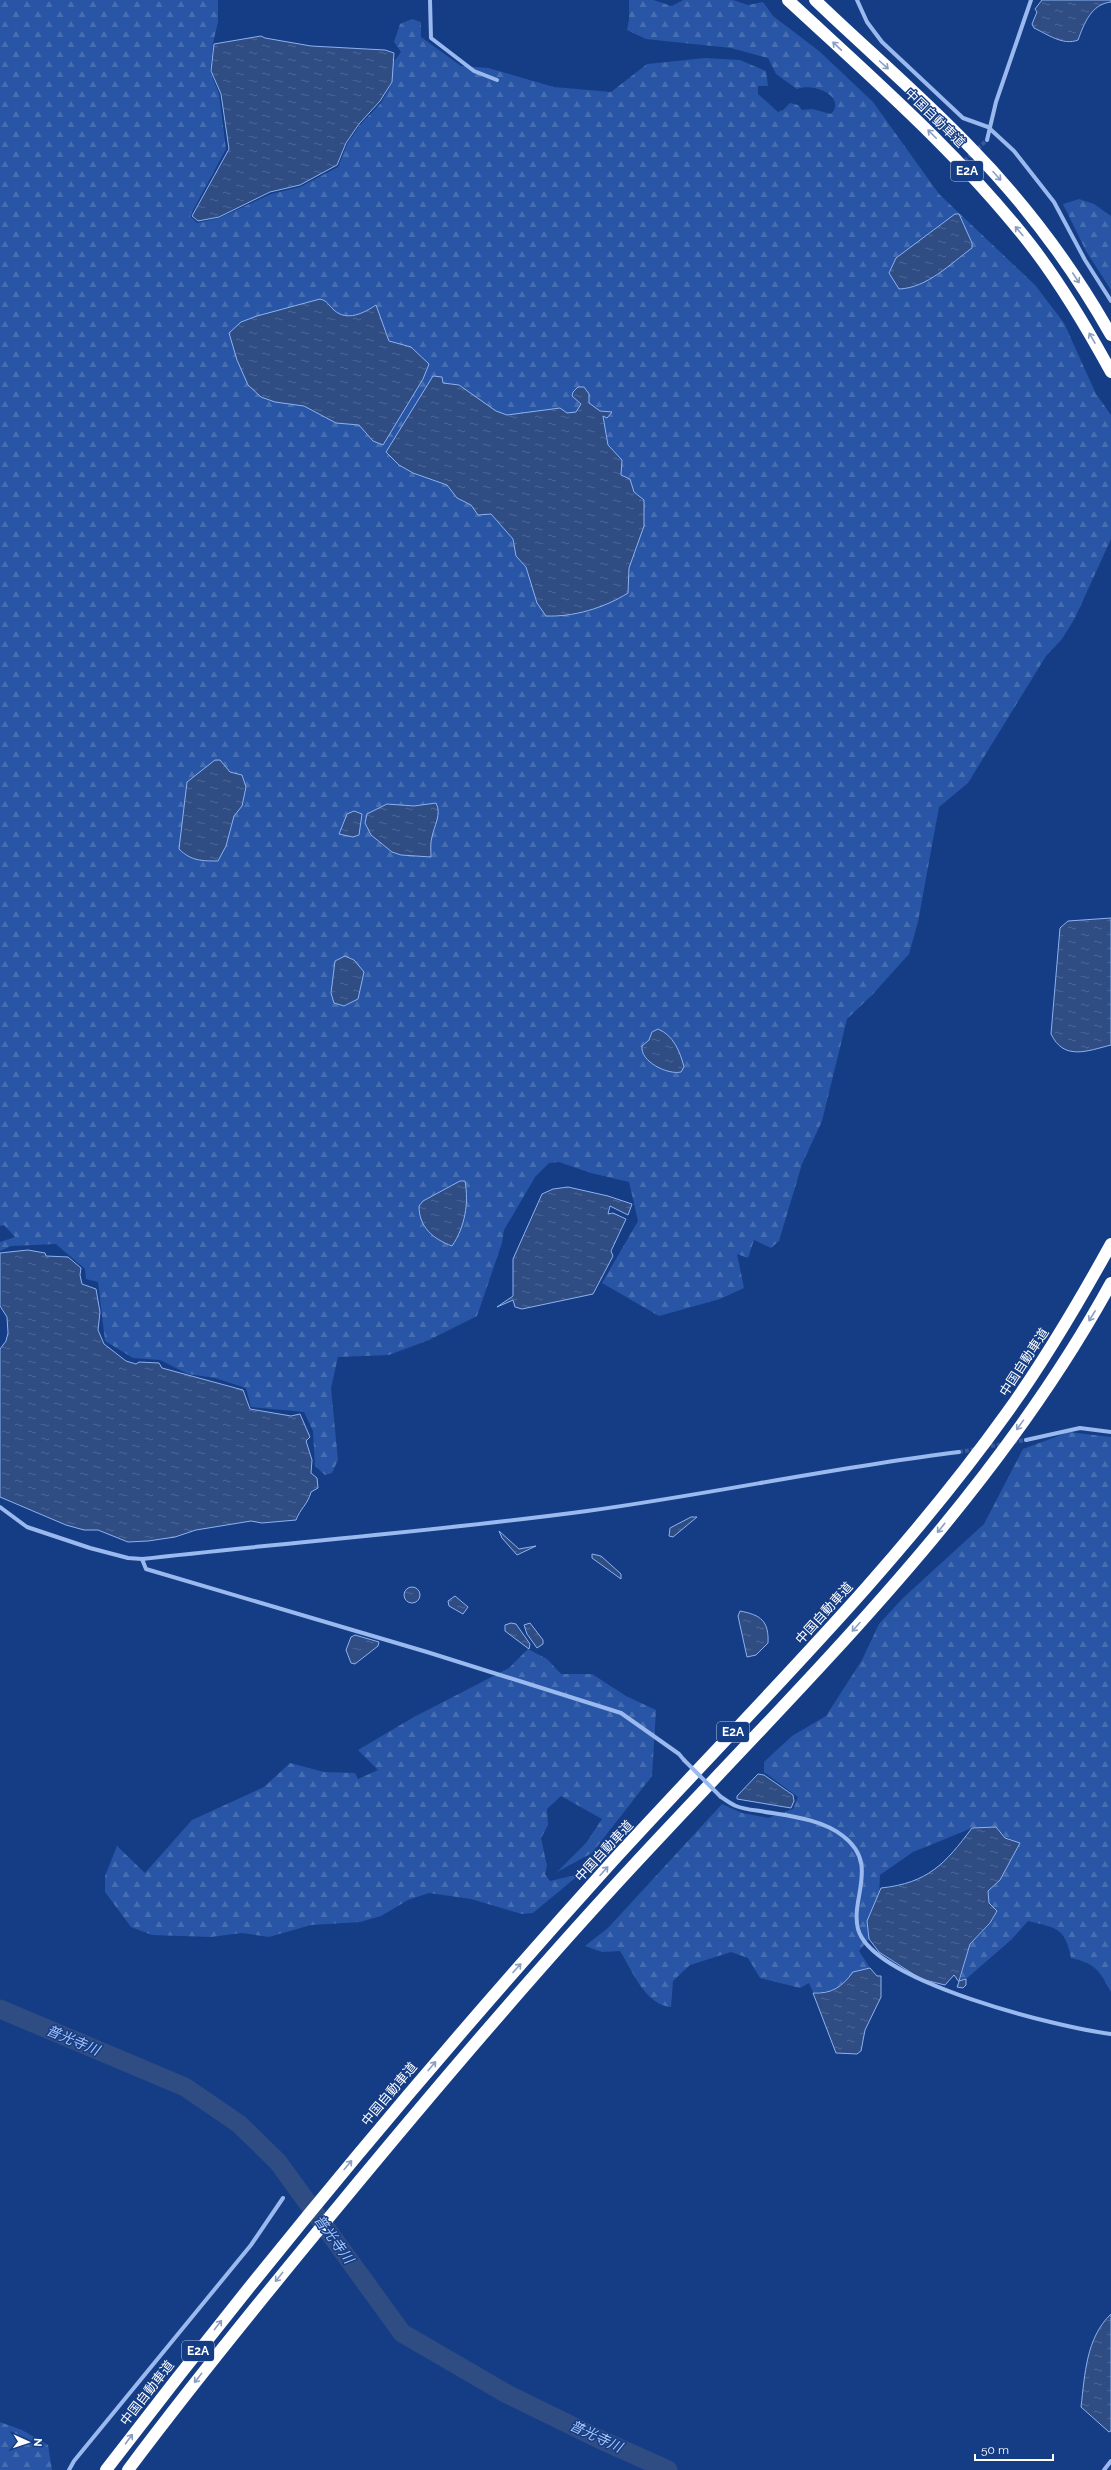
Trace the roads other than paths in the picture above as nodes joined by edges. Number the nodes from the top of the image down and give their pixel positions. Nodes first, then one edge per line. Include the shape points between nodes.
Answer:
1 (430, 0) edge
2 (788, 0) edge
3 (815, 0) edge
4 (857, 0) edge
5 (1031, 0) edge
6 (497, 80) dead end
7 (988, 127) junction
8 (987, 140) tunnel mouth
9 (1111, 302) edge
10 (1111, 335) edge
11 (1111, 372) edge
12 (1111, 1244) edge
13 (1111, 1283) edge
14 (1111, 1432) edge
15 (1026, 1440) tunnel mouth
16 (959, 1452) tunnel mouth
17 (0, 1507) edge
18 (142, 1559) junction
19 (1111, 2034) edge
20 (283, 2198) dead end
21 (1111, 2460) edge
22 (69, 2470) edge
23 (106, 2470) edge
24 (128, 2470) edge
25 (1104, 2470) edge

1 - 6 street via 431,38 474,71
11 -> 2 highway, 中国自動車道 / E2A via 1063,290 994,200 920,121
3 -> 10 highway, 中国自動車道 / E2A via 931,108 1006,186 1074,274
4 - 7 street via 866,22 882,42 963,118
5 - 7 street
7 - 8 street
7 - 9 street via 1014,151 1054,202
23 -> 12 highway, 中国自動車道 / E2A via 322,2195 530,1954 904,1545 1007,1413 1056,1339
13 -> 24 highway, E2A via 1063,1362 1021,1424 915,1559 857,1626 543,1965 479,2038 304,2246 226,2342
14 - 15 street via 1080,1428
16 - 18 street via 906,1458 738,1488 586,1511 400,1534
17 - 18 street via 27,1527 90,1548
18 - 19 street, bridge via 146,1569 427,1652 621,1713 679,1754 721,1797 737,1807 803,1818 844,1836 858,1855 862,1872 858,1930 864,1940 884,1959 904,1973 998,2007
20 - 22 street via 251,2244
21 - 25 street

